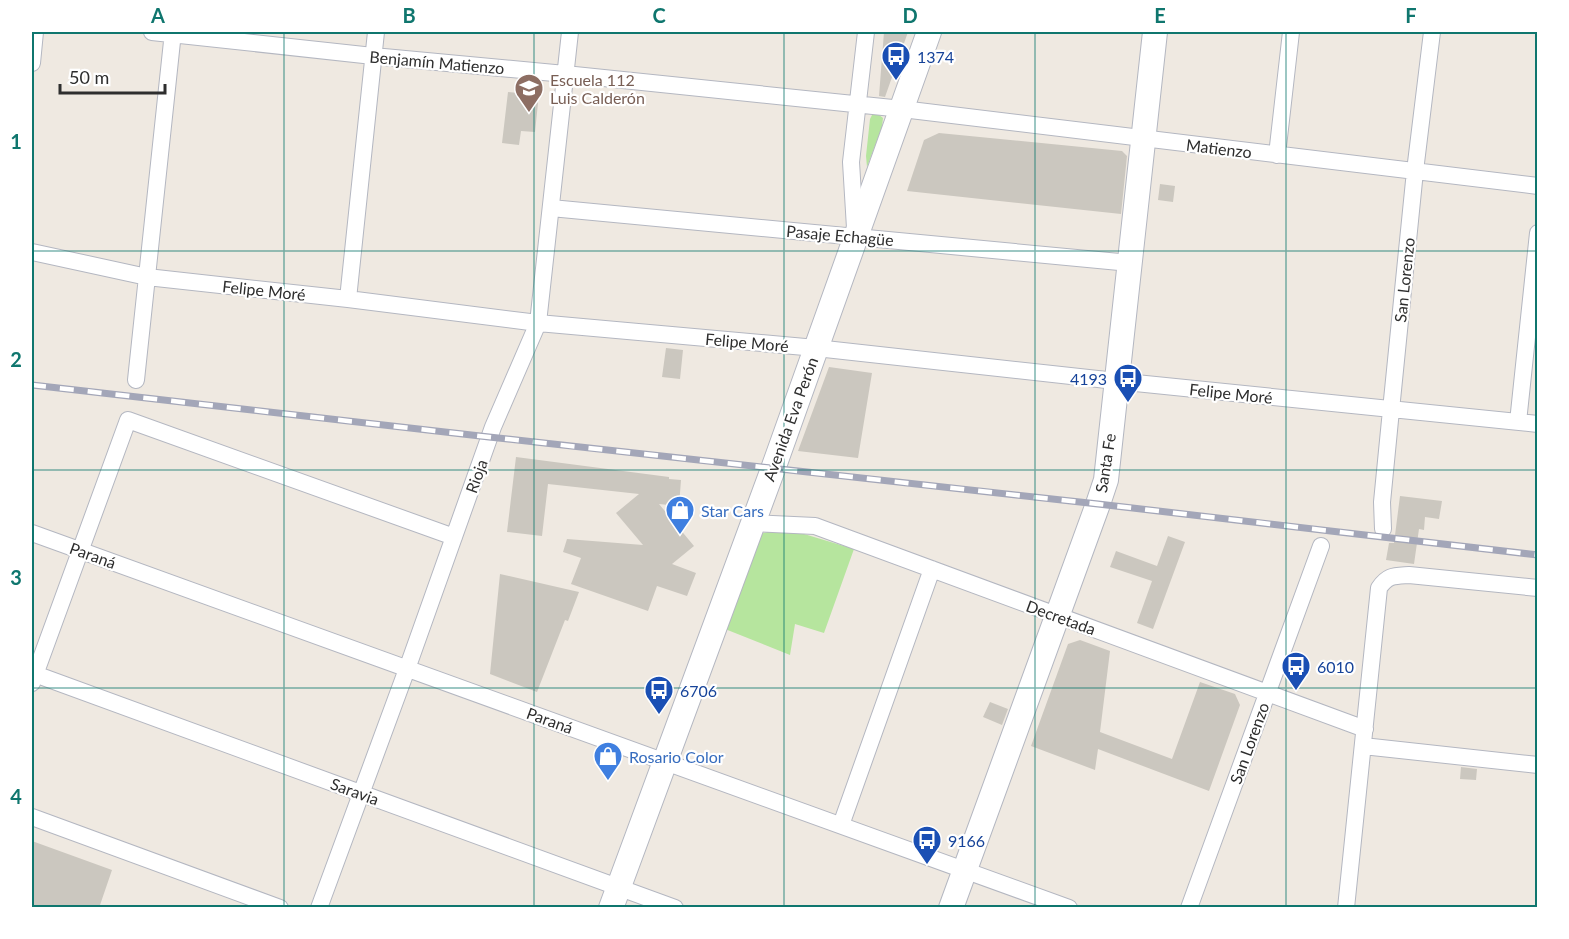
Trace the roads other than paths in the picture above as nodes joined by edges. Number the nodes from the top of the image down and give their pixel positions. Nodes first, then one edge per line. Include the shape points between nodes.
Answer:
1 (35, 32) edge
2 (152, 32) edge
3 (376, 32) edge
4 (570, 32) edge
5 (866, 32) edge
6 (929, 32) edge
7 (1155, 32) edge
8 (1291, 32) edge
9 (1432, 32) edge
10 (173, 33) edge
11 (374, 56) junction
12 (32, 63) edge
13 (565, 74) junction
14 (857, 105) junction
15 (902, 109) junction
16 (1143, 139) junction
17 (1277, 155) junction
18 (1415, 171) junction
19 (1538, 186) edge
20 (551, 208) junction
21 (1538, 233) edge
22 (856, 237) junction
23 (32, 252) edge
24 (1130, 263) junction
25 (147, 277) junction
26 (348, 299) junction
27 (538, 323) junction
28 (816, 348) junction
29 (136, 380) dead end
30 (1116, 381) junction
31 (1391, 410) junction
32 (1518, 422) junction
33 (1538, 424) edge
34 (753, 523) junction
35 (1383, 529) dead end
36 (32, 533) edge
37 (454, 537) junction
38 (1321, 546) dead end
39 (80, 551) junction
40 (932, 569) junction
41 (1538, 588) edge
42 (1058, 616) junction
43 (407, 669) junction
44 (33, 677) edge
45 (1267, 693) junction
46 (1364, 738) junction
47 (665, 762) junction
48 (1538, 765) edge
49 (362, 794) junction
50 (32, 818) edge
51 (841, 825) junction
52 (965, 870) junction
53 (615, 897) edge
54 (280, 908) edge
55 (320, 908) edge
56 (675, 908) edge
57 (951, 908) edge
58 (1069, 908) edge
59 (1189, 908) edge
60 (1346, 908) edge

1 - 12 street
2 - 10 street, Benjamín Matienzo
3 - 11 street
4 - 13 street, Rioja
5 - 14 street
6 - 15 main road, Avenida Eva Perón
7 - 16 main road, Santa Fe
8 - 17 street
9 - 18 street, San Lorenzo
10 - 11 street, Benjamín Matienzo
10 - 25 street
11 - 13 street, Benjamín Matienzo
11 - 26 street
13 - 14 street, Benjamín Matienzo
13 - 20 street, Rioja
14 - 15 street, Benjamín Matienzo
14 - 22 street via 851,162
15 - 16 street, Matienzo
15 - 22 main road, Avenida Eva Perón
16 - 17 street, Matienzo
16 - 24 main road, Santa Fe
17 - 18 street, Matienzo
18 - 19 street, Matienzo
18 - 31 street, San Lorenzo
20 - 22 street, Pasaje Echagüe
20 - 27 street, Rioja
21 - 32 street
22 - 24 street, Pasaje Echagüe
22 - 28 main road, Avenida Eva Perón
23 - 25 street, Felipe Moré
24 - 30 main road, Santa Fe
25 - 26 street, Felipe Moré
25 - 29 street
26 - 27 street, Felipe Moré
27 - 28 street, Felipe Moré
27 - 37 street, Rioja via 493,427
28 - 30 street, Felipe Moré
28 - 34 main road, Avenida Eva Perón
30 - 31 street, Felipe Moré
30 - 42 main road, Santa Fe via 1106,480
31 - 32 street, Felipe Moré
31 - 35 street, San Lorenzo
32 - 33 street, Felipe Moré
34 - 40 street, Decretada via 815,526
34 - 47 main road, Avenida Eva Perón
36 - 39 street, Paraná
37 - 39 street via 128,420
37 - 43 street, Rioja
38 - 45 street, San Lorenzo
39 - 43 street, Paraná
39 - 44 street
40 - 42 street, Decretada
40 - 51 street
41 - 46 street via 1409,575 1386,579 1379,588
42 - 45 street, Decretada
42 - 52 main road, Santa Fe
43 - 47 street, Paraná
43 - 49 street, Rioja
44 - 49 street, Saravia
45 - 46 street, Decretada
45 - 59 street, San Lorenzo
46 - 48 street, Decretada
46 - 60 street
47 - 51 street, Paraná
47 - 53 main road, Avenida Eva Perón
49 - 53 street, Saravia
49 - 55 street, Rioja
50 - 54 street
51 - 52 street, Paraná
52 - 57 main road, Santa Fe
52 - 58 street, Paraná
53 - 56 street, Saravia

